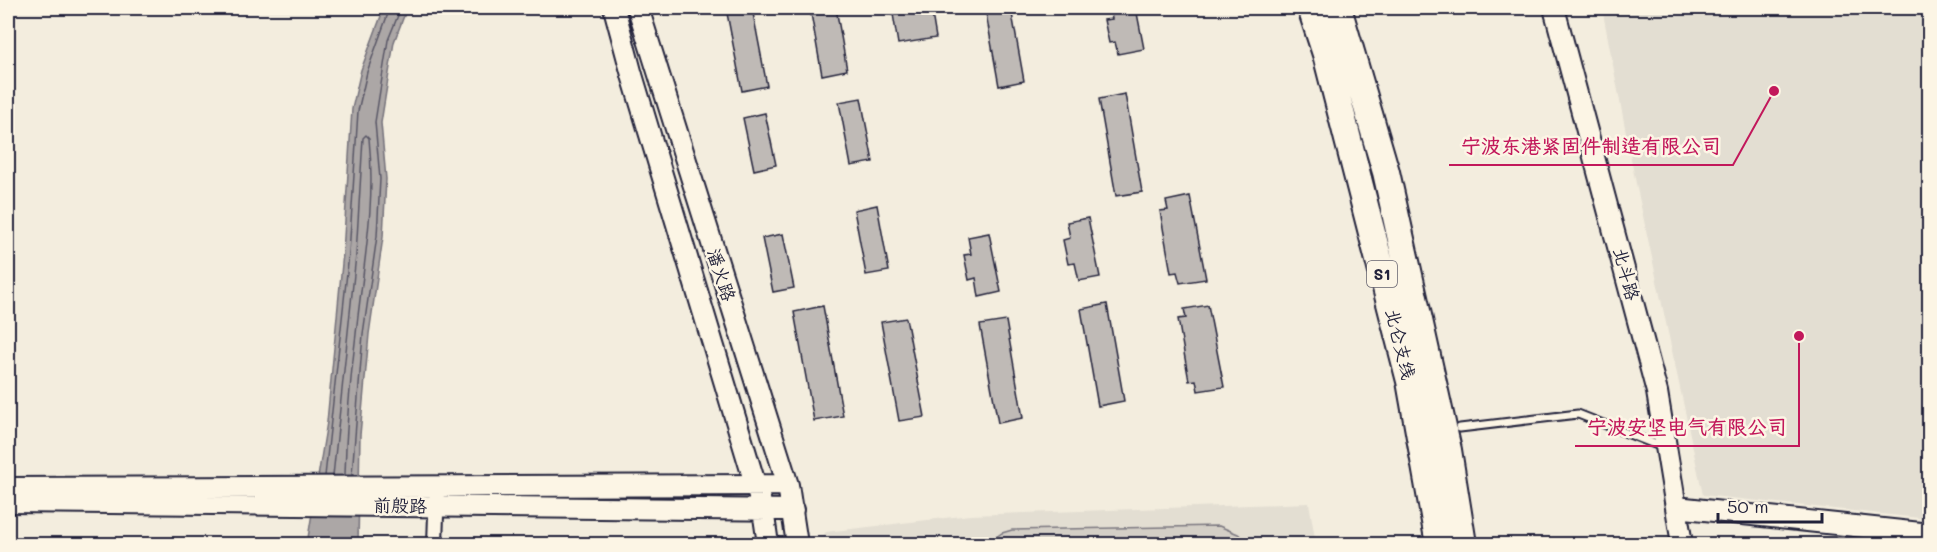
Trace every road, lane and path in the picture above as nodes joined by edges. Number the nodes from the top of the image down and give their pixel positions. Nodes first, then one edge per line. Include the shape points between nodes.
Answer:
1 (614, 8) edge
2 (638, 8) edge
3 (1311, 8) edge
4 (1338, 8) edge
5 (1554, 8) edge
6 (1460, 428) dead end
7 (1667, 449) junction
8 (755, 485) junction
9 (788, 485) junction
10 (437, 486) junction
11 (8, 488) edge
12 (8, 502) edge
13 (436, 506) junction
14 (1676, 507) junction
15 (763, 510) junction
16 (793, 510) junction
17 (1929, 534) edge
18 (435, 544) edge
19 (768, 544) edge
20 (797, 544) edge
21 (1439, 544) edge
22 (1463, 544) edge
23 (1683, 544) edge

1 - 8 street, 潘火路
2 - 9 street, 潘火路
3 - 21 highway, 北仑支线 / S1 via 1410,381
4 - 22 highway, 北仑支线 / S1 via 1386,172 1448,450
5 - 7 street, 北斗路 via 1657,392
6 - 7 lane via 1578,414
7 - 14 street, 北斗路
8 - 9 street, 前殷路
8 - 10 street, 前殷路
8 - 15 street, 潘火路
9 - 16 street, 潘火路
10 - 11 street, 前殷路
10 - 13 street
12 - 13 street, 前殷路
13 - 15 street, 前殷路
13 - 18 street
14 - 17 street
14 - 23 street, 北斗路
15 - 16 street, 前殷路
15 - 19 street, 潘火路
16 - 20 street, 潘火路

